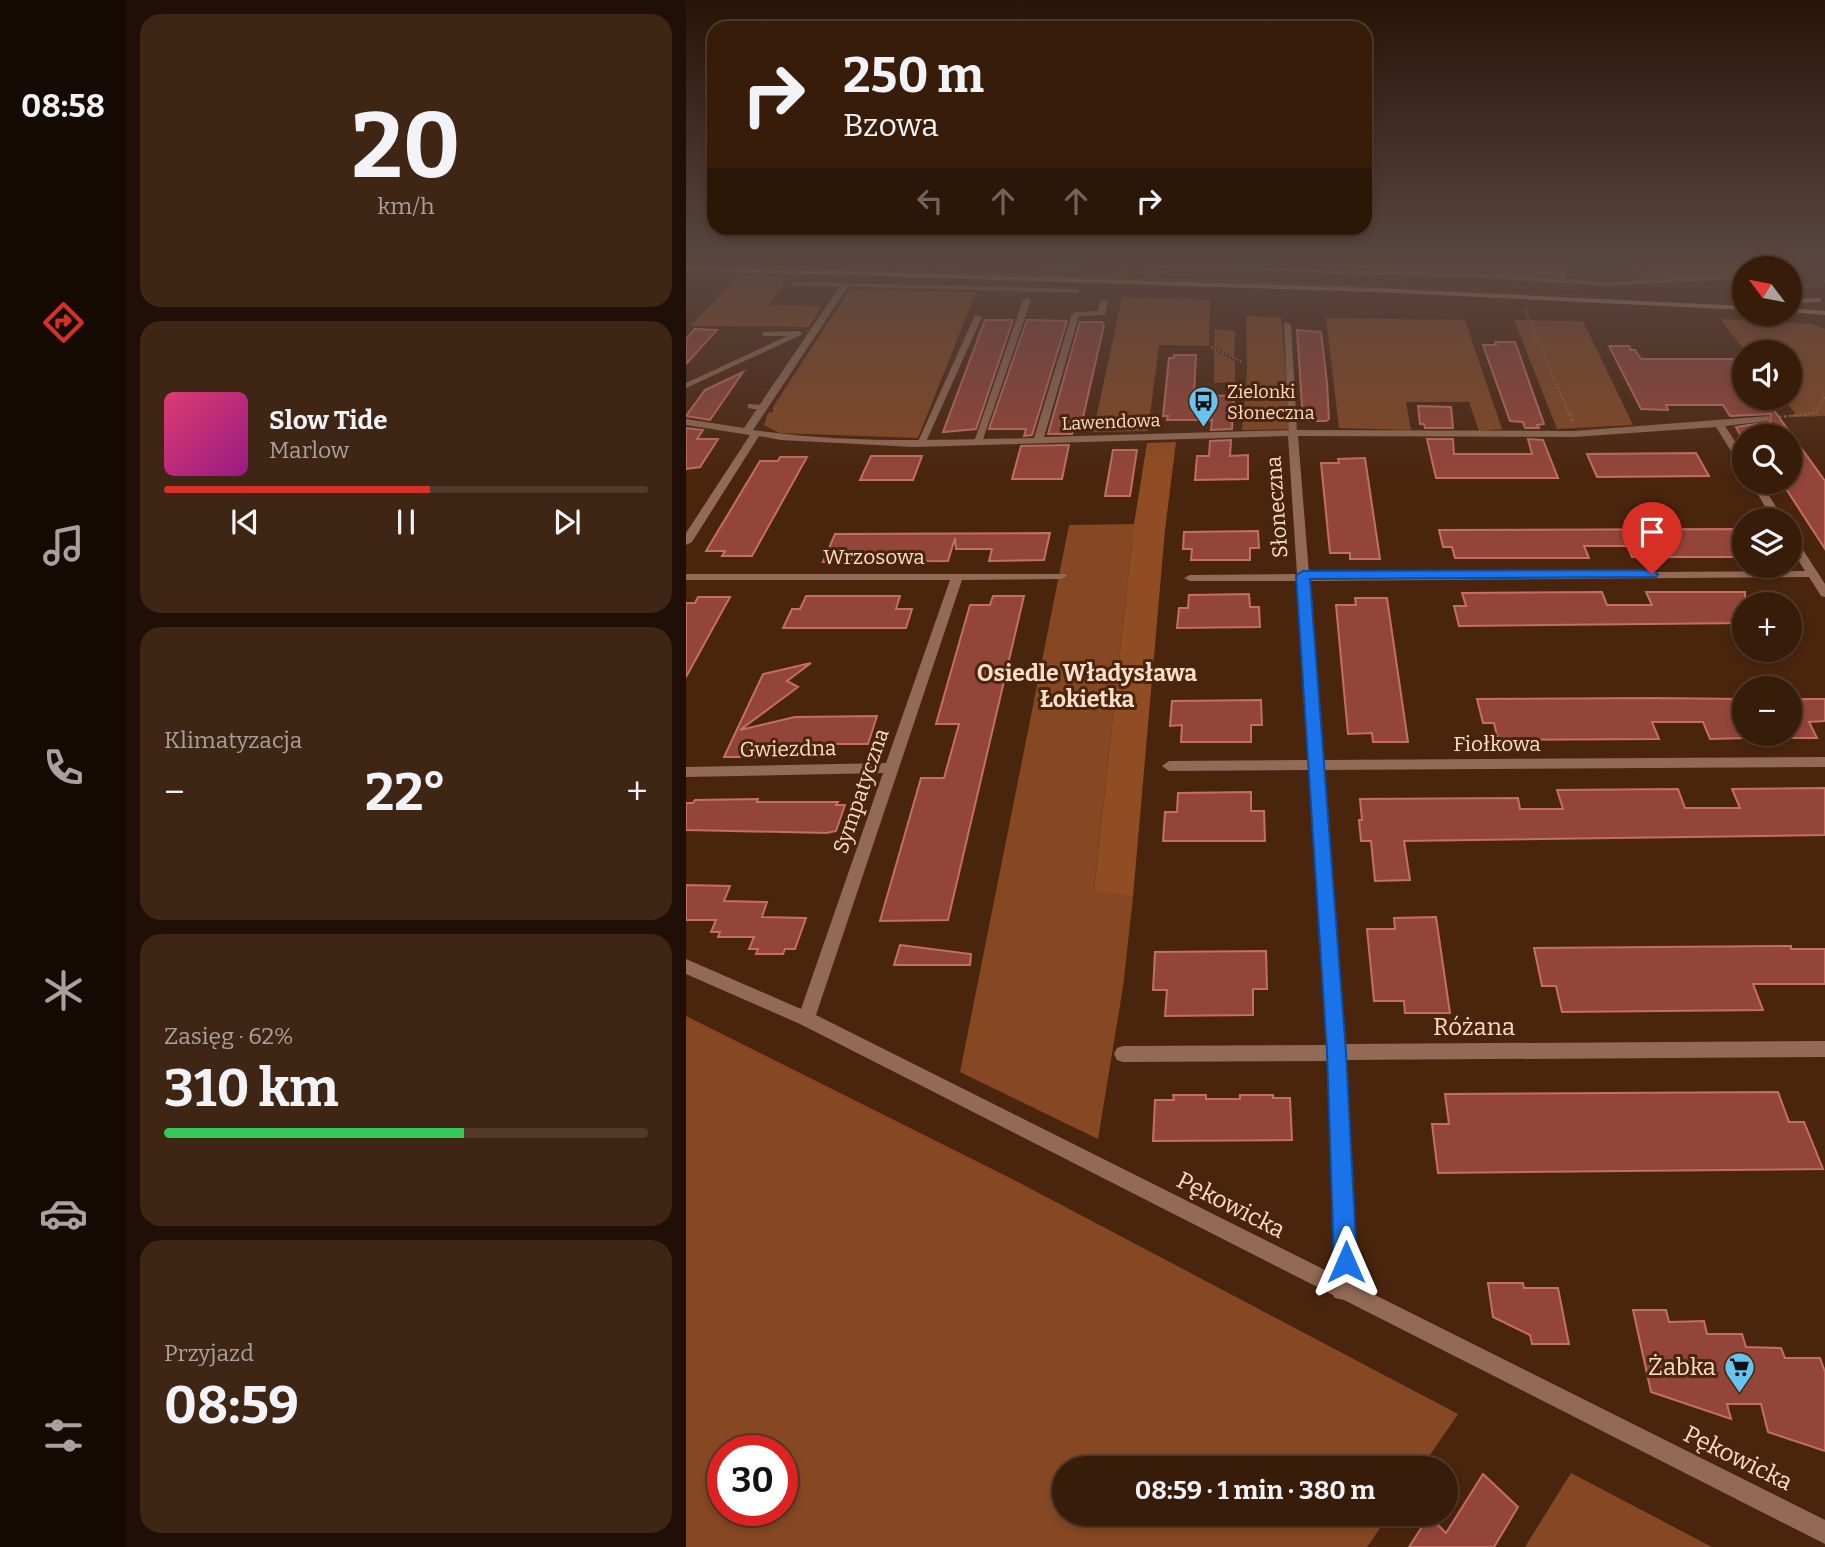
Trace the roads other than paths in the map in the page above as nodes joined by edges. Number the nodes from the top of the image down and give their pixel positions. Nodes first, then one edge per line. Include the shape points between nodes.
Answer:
1 (971, 332) edge
2 (1016, 332) edge
3 (1071, 332) edge
4 (1287, 332) edge
5 (798, 333) junction
6 (813, 333) joint
7 (766, 334) dead end
8 (686, 386) edge
9 (751, 406) dead end
10 (763, 407) junction
11 (1766, 418) road end
12 (686, 422) edge
13 (1719, 424) junction
14 (752, 432) junction
15 (1293, 433) junction
16 (1038, 440) junction
17 (978, 442) junction
18 (921, 444) junction
19 (1732, 444) edge
20 (686, 542) edge
21 (1802, 556) edge
22 (1813, 573) junction
23 (1303, 575) junction
24 (957, 576) junction
25 (1061, 576) dead end
26 (686, 577) edge
27 (1190, 578) dead end
28 (1825, 593) edge
29 (1825, 762) edge
30 (1169, 765) dead end
31 (1317, 766) junction
32 (890, 768) junction
33 (686, 772) edge
34 (686, 966) edge
35 (806, 1019) junction
36 (1825, 1049) edge
37 (1336, 1052) junction
38 (1123, 1054) dead end
39 (1342, 1291) junction
40 (1825, 1532) edge

1 - 18 lane
2 - 17 lane
3 - 16 street
4 - 15 lane
5 - 6 lane
5 - 7 lane
5 - 8 lane
6 - 10 street
9 - 10 lane
10 - 14 street
11 - 13 street, Lawendowa
12 - 14 street, Lawendowa
13 - 15 street, Lawendowa via 1577,433
13 - 19 street
14 - 18 street, Lawendowa
14 - 20 street
15 - 16 street, Lawendowa
15 - 23 street, Słoneczna
16 - 17 street, Lawendowa
17 - 18 street, Lawendowa
21 - 22 street
22 - 23 street
22 - 28 street
23 - 27 street
23 - 31 street, Słoneczna
24 - 25 street, Wrzosowa
24 - 26 street, Wrzosowa
24 - 32 street, Sympatyczna
29 - 31 street, Fiołkowa
30 - 31 street, Fiołkowa
31 - 37 street, Słoneczna
32 - 33 street, Gwiezdna
32 - 35 street, Sympatyczna
34 - 35 street, Pękowicka
35 - 39 street, Pękowicka
36 - 37 street, Różana
37 - 38 street, Różana
37 - 39 street, Słoneczna via 1346,1240
39 - 40 street, Pękowicka

